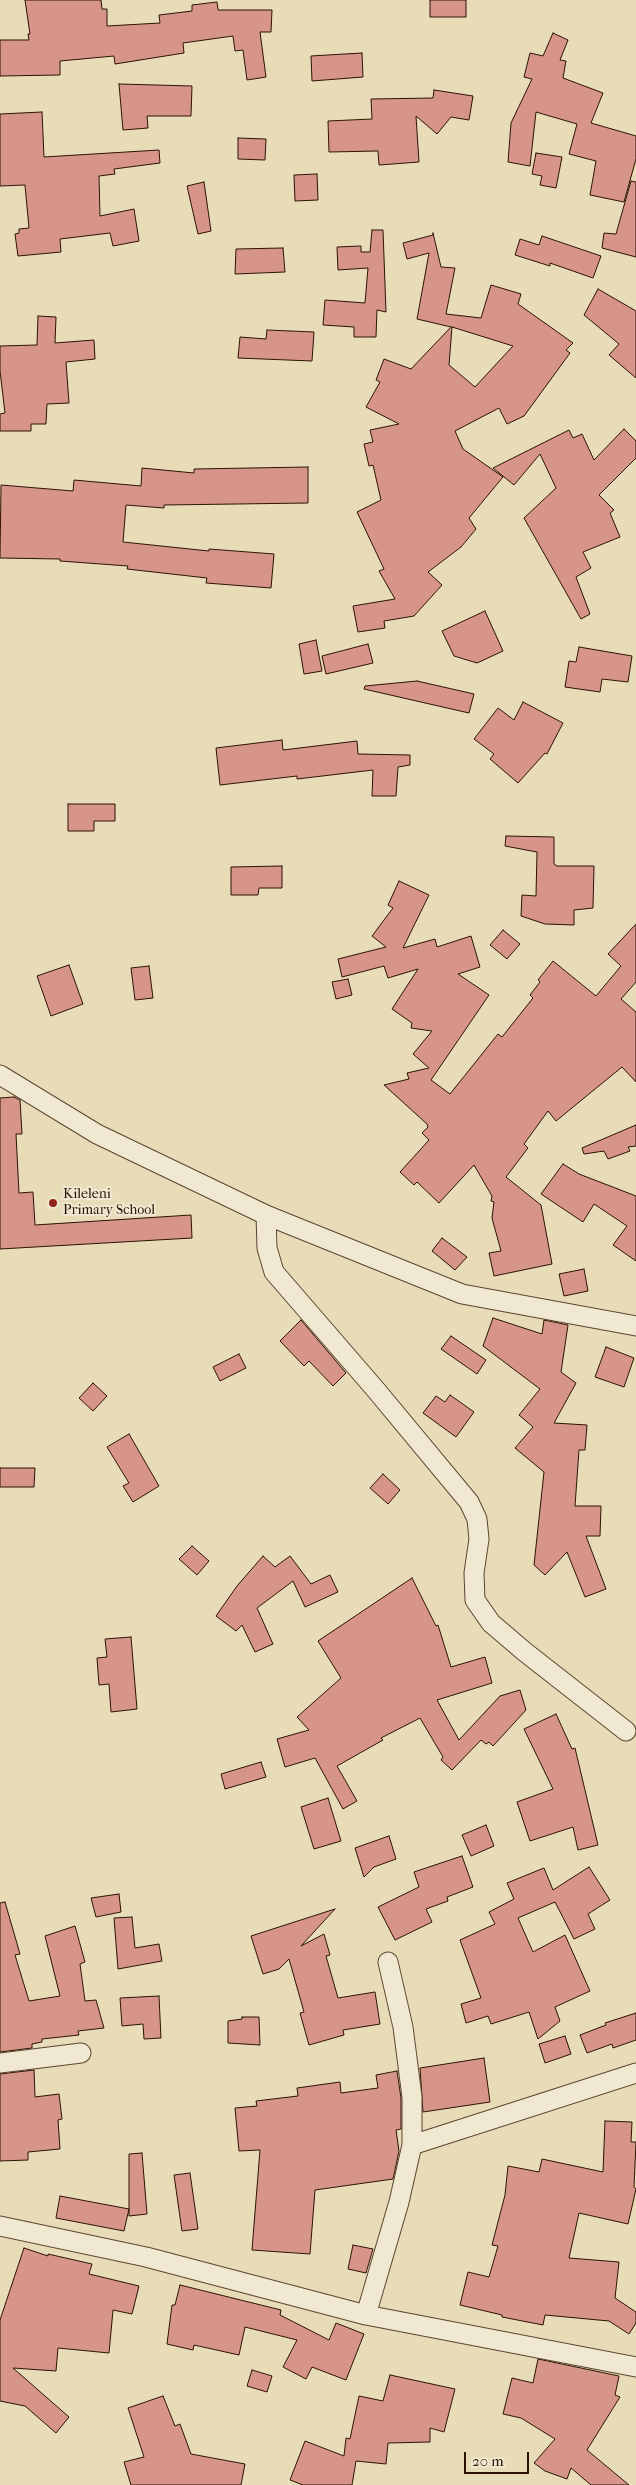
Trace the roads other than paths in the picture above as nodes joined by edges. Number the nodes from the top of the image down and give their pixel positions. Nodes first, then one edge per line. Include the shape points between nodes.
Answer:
1 (0, 1075) edge
2 (266, 1215) junction
3 (636, 1326) edge
4 (626, 1731) dead end
5 (388, 1962) dead end
6 (81, 2053) dead end
7 (0, 2063) edge
8 (636, 2073) edge
9 (412, 2145) junction
10 (0, 2226) edge
11 (366, 2315) junction
12 (636, 2367) edge

1 - 2 street via 96,1134
2 - 3 street via 462,1294
2 - 4 street via 267,1248 274,1272 469,1502 477,1519 479,1539 474,1574 475,1600 498,1629
5 - 9 street via 404,2027 412,2097
6 - 7 street
8 - 9 street
9 - 11 street
10 - 11 street via 146,2257
11 - 12 street

